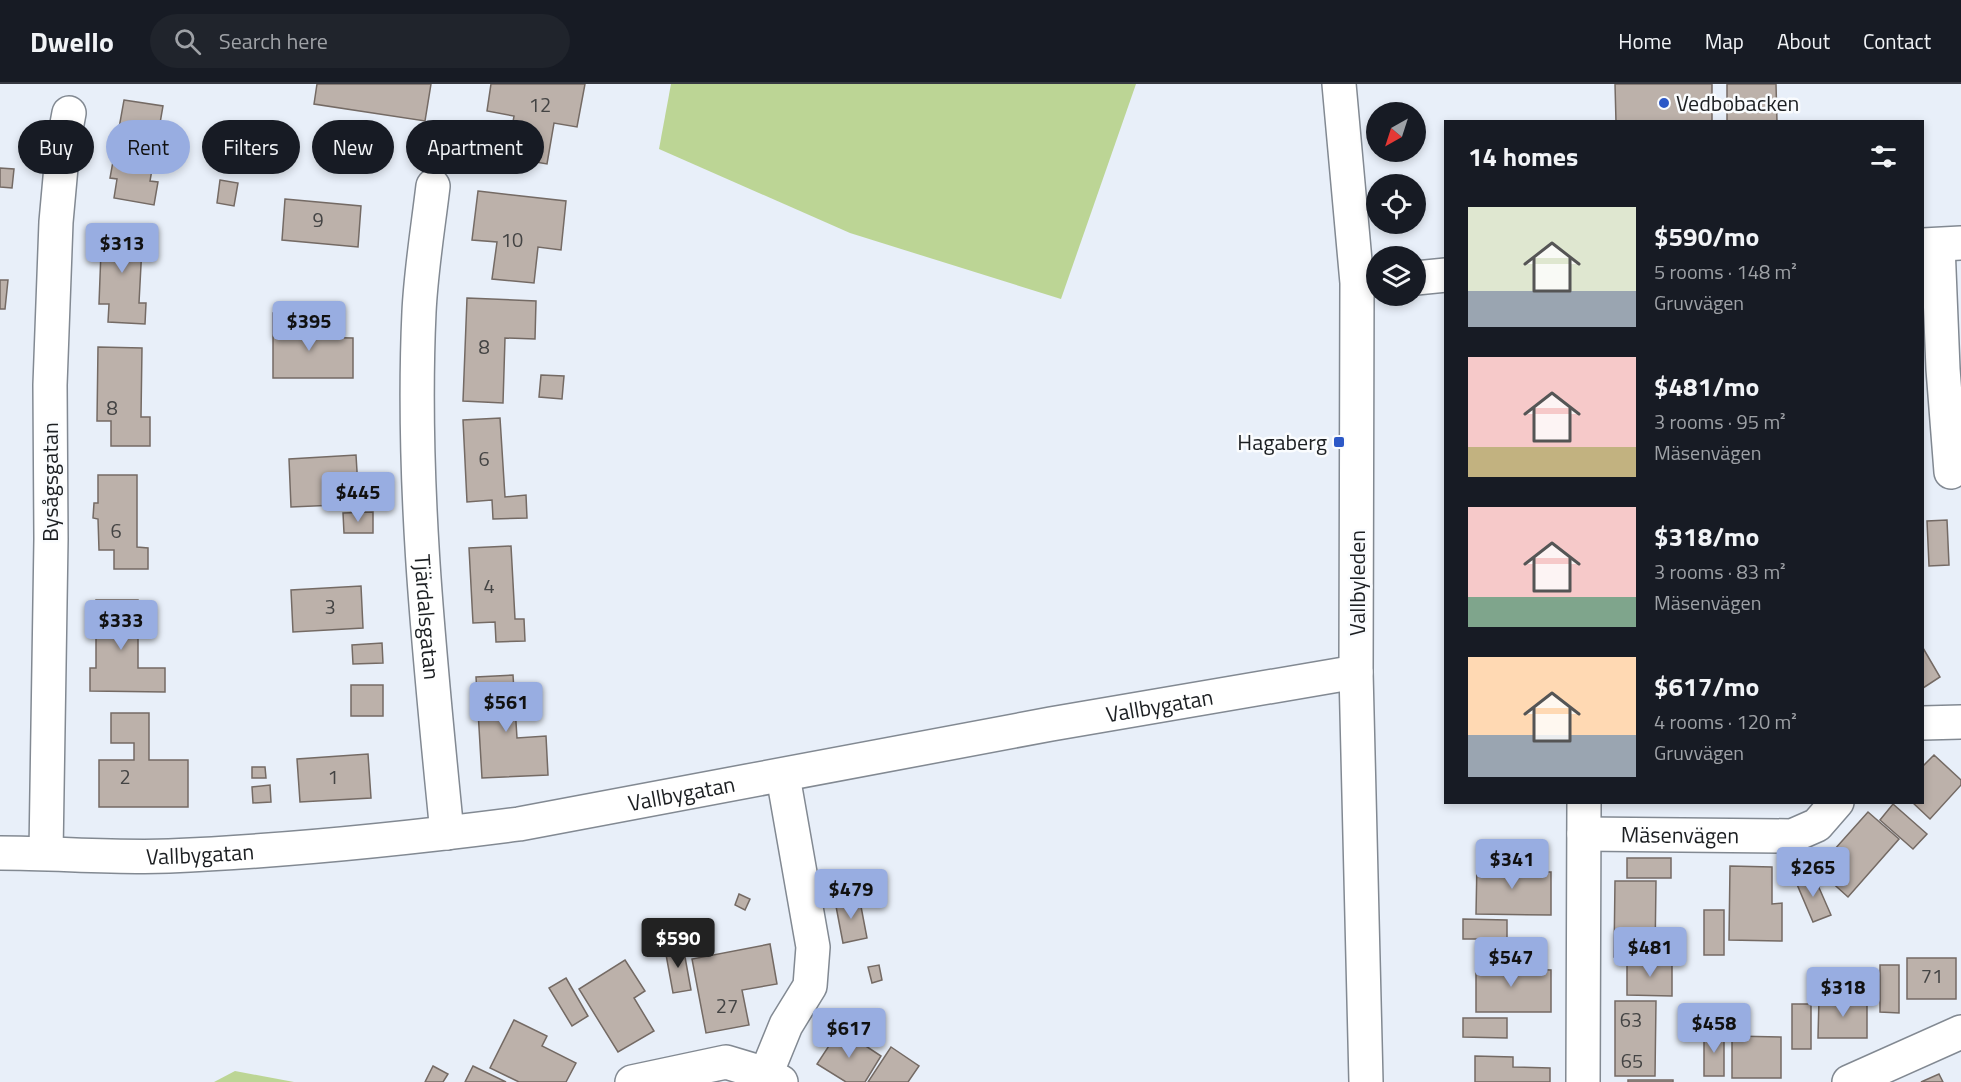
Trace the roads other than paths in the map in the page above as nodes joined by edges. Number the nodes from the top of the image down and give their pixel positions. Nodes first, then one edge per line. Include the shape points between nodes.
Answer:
1 (1339, 84) edge
2 (69, 113) dead end
3 (433, 186) dead end
4 (1941, 244) edge
5 (1366, 275) edge
6 (1444, 275) edge
7 (1426, 277) edge
8 (1366, 306) edge
9 (1945, 472) edge
10 (1356, 672) junction
11 (1961, 722) edge
12 (1924, 723) edge
13 (783, 776) junction
14 (1835, 804) edge
15 (1584, 818) edge
16 (447, 833) junction
17 (0, 853) edge
18 (46, 853) junction
19 (1961, 1032) edge
20 (774, 1078) edge
21 (632, 1082) edge
22 (1366, 1082) edge
23 (1583, 1082) edge
24 (1849, 1082) edge

1 - 5 street, Vallbyleden
2 - 18 street, Bysågsgatan via 56,222 50,374
3 - 16 street, Tjärdalsgatan via 419,311 418,444 428,636
4 - 9 street
6 - 7 street
8 - 10 street, Vallbyleden
10 - 13 street, Vallbygatan via 1051,724
10 - 22 street, Vallbyleden
11 - 12 street
13 - 16 street, Vallbygatan via 519,824
13 - 20 street via 813,946 810,986 786,1025
14 - 15 street, Mäsenvägen via 1817,825 1792,836
15 - 23 street, Mäsenvägen
16 - 18 street, Vallbygatan via 167,856
17 - 18 street, Vallbygatan
19 - 24 street
20 - 21 street via 726,1062

